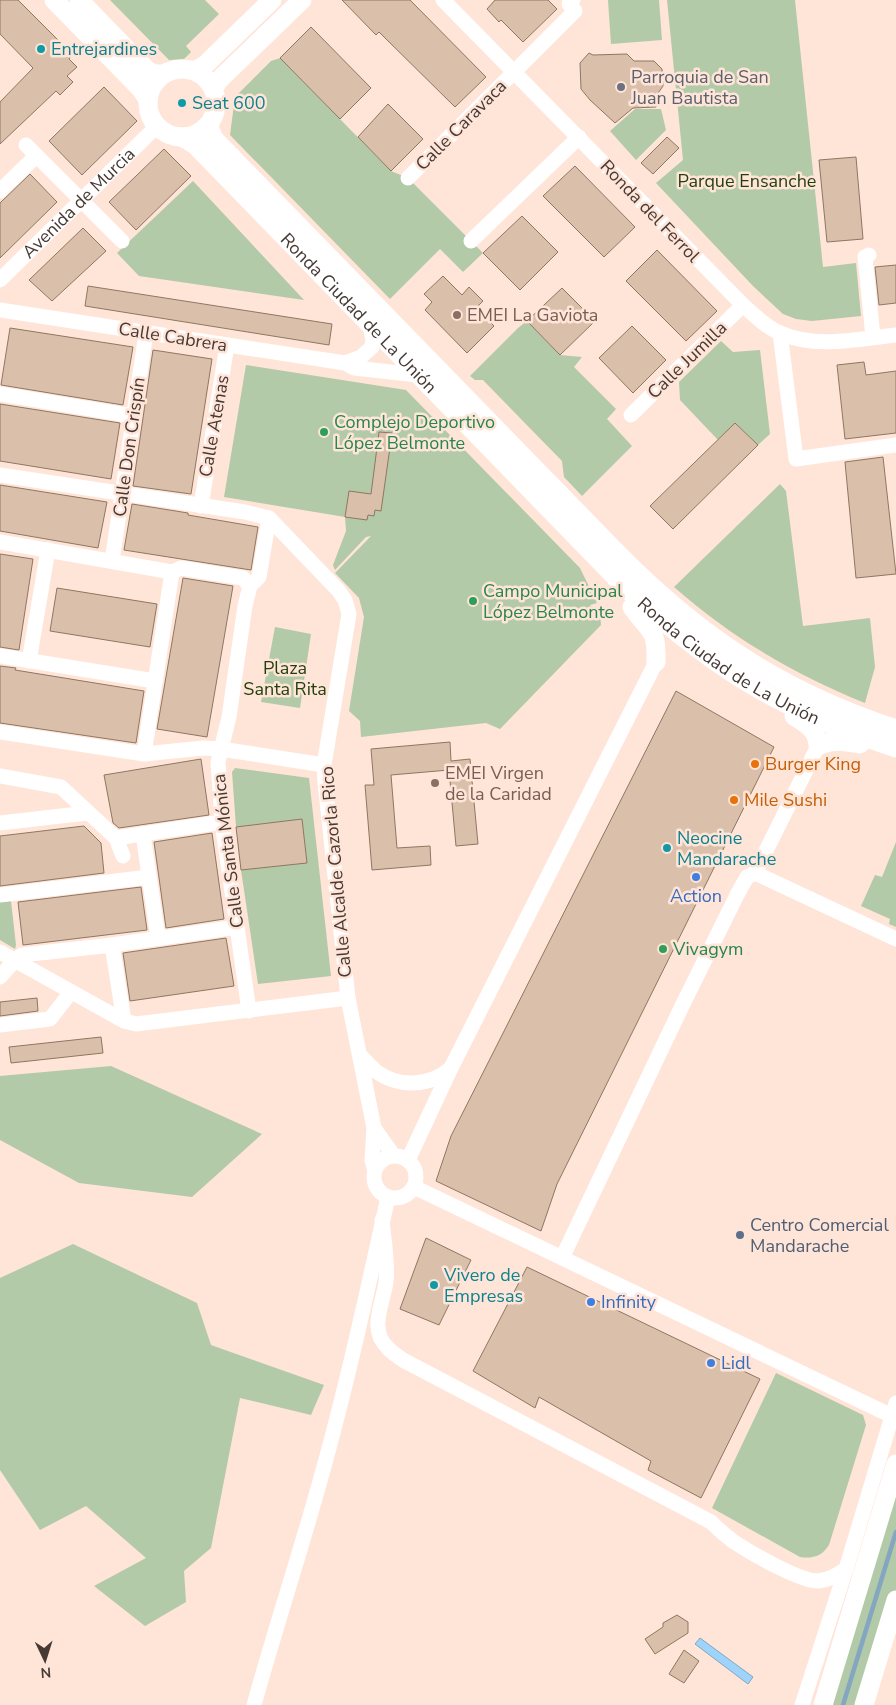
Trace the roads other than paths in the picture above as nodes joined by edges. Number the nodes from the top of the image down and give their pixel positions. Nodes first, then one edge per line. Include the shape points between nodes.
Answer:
1 (54, 0) edge
2 (78, 0) edge
3 (272, 0) edge
4 (302, 0) edge
5 (442, 0) edge
6 (574, 5) edge
7 (195, 71) junction
8 (514, 72) junction
9 (163, 74) junction
10 (213, 89) junction
11 (148, 100) junction
12 (208, 125) junction
13 (157, 126) junction
14 (182, 137) junction
15 (579, 137) junction
16 (408, 178) dead end
17 (0, 191) edge
18 (81, 200) junction
19 (122, 241) dead end
20 (471, 241) dead end
21 (869, 255) dead end
22 (0, 280) edge
23 (743, 305) junction
24 (0, 310) edge
25 (369, 324) junction
26 (146, 333) junction
27 (780, 333) junction
28 (896, 335) edge
29 (873, 337) junction
30 (227, 345) junction
31 (345, 363) junction
32 (418, 375) junction
33 (0, 394) edge
34 (631, 415) dead end
35 (133, 416) junction
36 (896, 445) edge
37 (0, 475) edge
38 (122, 494) junction
39 (201, 506) junction
40 (269, 518) junction
41 (0, 542) edge
42 (48, 550) junction
43 (598, 559) junction
44 (112, 561) junction
45 (172, 572) junction
46 (254, 582) junction
47 (699, 650) junction
48 (0, 656) edge
49 (29, 661) junction
50 (656, 662) junction
51 (154, 680) junction
52 (748, 683) junction
53 (896, 729) edge
54 (0, 732) edge
55 (818, 746) junction
56 (221, 749) junction
57 (896, 749) edge
58 (144, 754) junction
59 (324, 765) junction
60 (0, 776) edge
61 (87, 813) junction
62 (222, 822) junction
63 (0, 823) edge
64 (143, 834) junction
65 (116, 838) junction
66 (123, 856) dead end
67 (755, 873) junction
68 (149, 877) junction
69 (0, 895) edge
70 (237, 927) junction
71 (158, 938) junction
72 (896, 939) edge
73 (112, 945) junction
74 (0, 952) edge
75 (15, 960) junction
76 (0, 978) edge
77 (71, 992) junction
78 (348, 998) junction
79 (249, 1011) junction
80 (124, 1021) junction
81 (0, 1025) edge
82 (360, 1055) junction
83 (451, 1068) junction
84 (374, 1128) junction
85 (401, 1158) junction
86 (375, 1170) junction
87 (414, 1187) junction
88 (388, 1197) junction
89 (382, 1220) junction
90 (562, 1258) junction
91 (894, 1410) edge
92 (896, 1464) edge
93 (846, 1569) junction
94 (896, 1600) edge
95 (254, 1705) edge
96 (802, 1705) edge
97 (823, 1705) edge
98 (864, 1705) edge

1 - 11 main road
2 - 9 main road via 148,71
3 - 7 main road
4 - 10 main road
5 - 8 street, Ronda del Ferrol
6 - 8 street, Calle Caravaca
7 - 9 main road via 179,69
7 - 10 main road
8 - 15 street, Ronda del Ferrol
8 - 16 street, Calle Caravaca
9 - 11 main road via 155,81
10 - 12 main road via 216,108
11 - 13 main road via 149,114
12 - 14 main road via 201,132
12 - 53 main road, Ronda Ciudad de La Unión via 224,150 666,600 716,640 769,674 830,704
13 - 14 main road via 173,136
13 - 18 street, Avenida de Murcia
14 - 25 main road, Ronda Ciudad de La Unión via 200,150
15 - 20 street
15 - 23 street, Ronda del Ferrol
17 - 18 street via 31,151
18 - 19 street
18 - 22 street, Avenida de Murcia
21 - 29 street via 864,257
23 - 27 street, Ronda del Ferrol
23 - 34 street, Calle Jumilla
24 - 26 street, Calle Cabrera
25 - 31 street via 372,347 368,353
25 - 32 main road, Ronda Ciudad de La Unión
26 - 30 street, Calle Cabrera
26 - 35 street, Calle Don Crispín
27 - 29 street, Ronda del Ferrol via 808,341
27 - 36 street via 796,459
28 - 29 street, Ronda del Ferrol
30 - 31 street, Calle Cabrera
30 - 39 street, Calle Atenas
31 - 32 street, Calle Cabrera via 354,368
32 - 43 main road, Ronda Ciudad de La Unión
33 - 35 street
35 - 38 street, Calle Don Crispín
37 - 38 street
38 - 39 street
38 - 44 street, Calle Don Crispín
39 - 40 street
40 - 46 street, Calle Santa Mónica
40 - 59 street, Calle Alcalde Cazorla Rico via 345,600 348,614
41 - 42 street
42 - 44 street
42 - 49 street
43 - 47 main road, Ronda Ciudad de La Unión via 654,614
43 - 50 main road via 637,615 653,632
44 - 45 street
45 - 46 street via 181,568
45 - 51 street
46 - 56 street, Calle Santa Mónica via 245,606 229,717
47 - 50 main road via 684,646 674,648
47 - 52 main road, Ronda Ciudad de La Unión
48 - 49 street
49 - 51 street
50 - 83 street
51 - 58 street
52 - 55 main road via 811,728 818,737
52 - 57 main road, Ronda Ciudad de La Unión via 809,715
54 - 58 street
55 - 57 main road via 836,740
55 - 67 street
56 - 58 street
56 - 59 street
56 - 62 street, Calle Santa Mónica via 218,778
59 - 78 street, Calle Alcalde Cazorla Rico
60 - 61 street via 61,787
61 - 63 street
61 - 65 street
62 - 64 street
62 - 70 street, Calle Santa Mónica
64 - 65 street
64 - 68 street
65 - 66 street
67 - 72 street
67 - 90 street via 747,877 738,893
68 - 69 street
68 - 71 street
70 - 71 street
70 - 79 street, Calle Santa Mónica
71 - 73 street
73 - 75 street via 22,955
73 - 80 street
74 - 75 street
75 - 76 street
75 - 77 street
77 - 80 street
77 - 81 street via 50,1019
78 - 79 street
78 - 82 street, Calle Alcalde Cazorla Rico
79 - 80 street via 136,1024
82 - 83 street via 378,1072 406,1083 434,1080
82 - 84 street, Calle Alcalde Cazorla Rico
83 - 85 street
84 - 85 street
84 - 86 street via 372,1160
85 - 86 street via 386,1158
85 - 87 street via 416,1174
86 - 88 street via 374,1184
87 - 88 street via 400,1198
87 - 90 street
88 - 89 street
89 - 93 street via 387,1259 386,1283 377,1317 378,1333 386,1348 412,1365 711,1522 734,1541 796,1576 820,1581
89 - 95 street via 334,1429
90 - 91 street
91 - 93 street
92 - 97 main road
93 - 96 street
94 - 98 main road

